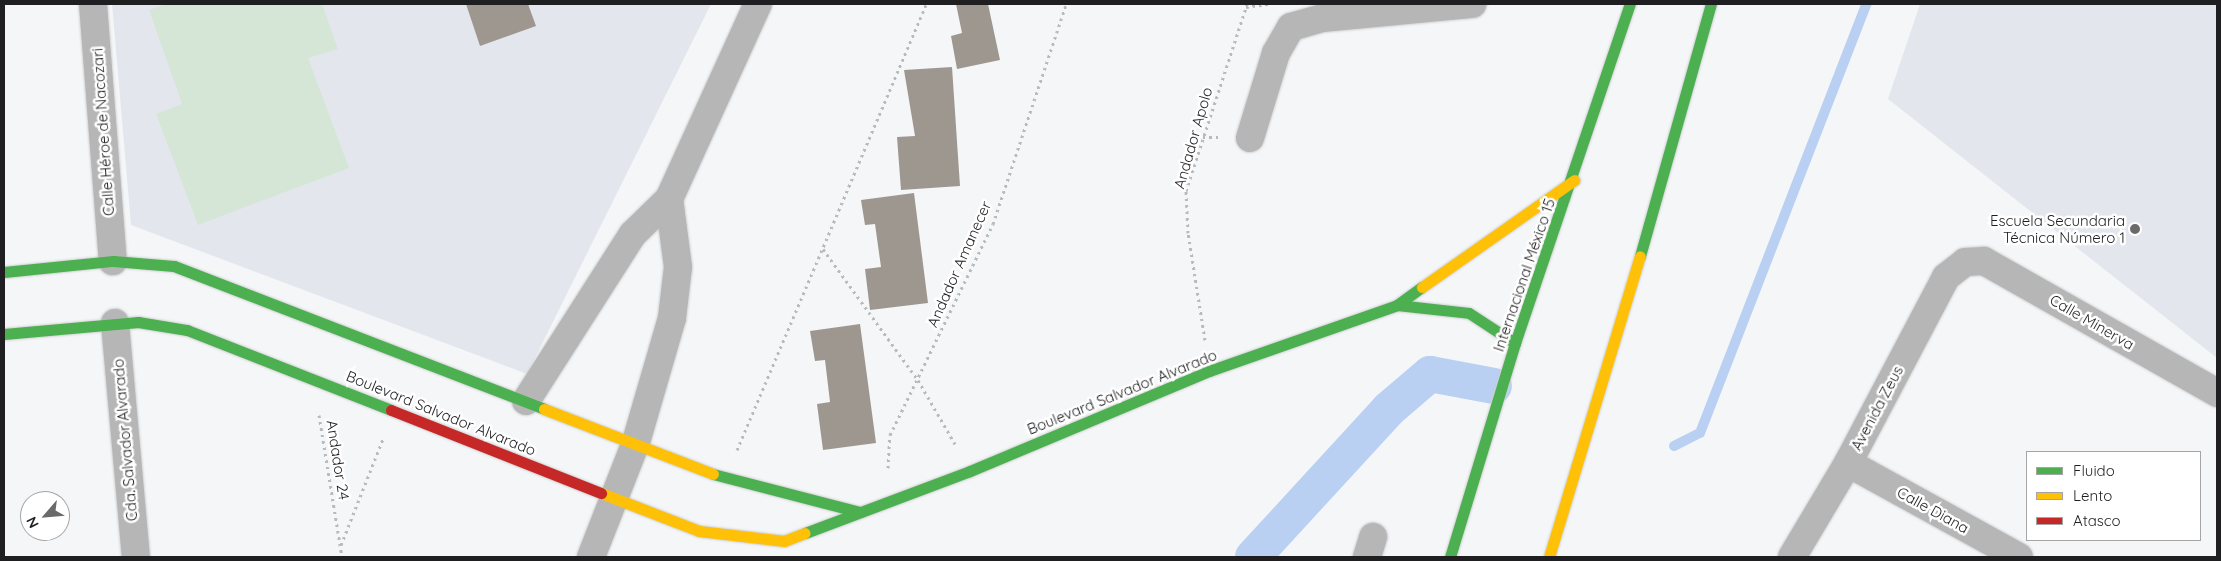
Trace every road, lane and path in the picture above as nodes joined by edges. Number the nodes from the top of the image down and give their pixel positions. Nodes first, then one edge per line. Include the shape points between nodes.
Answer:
1 (93, 4) edge
2 (758, 4) edge
3 (926, 4) edge
4 (1066, 4) edge
5 (1268, 4) edge
6 (1472, 4) edge
7 (1630, 4) edge
8 (1711, 4) edge
9 (1247, 5) edge
10 (1250, 138) dead end
11 (1574, 180) junction
12 (670, 199) junction
13 (823, 249) junction
14 (113, 261) junction
15 (1965, 262) joint
16 (4, 272) edge
17 (1397, 305) junction
18 (114, 323) junction
19 (4, 334) edge
20 (1515, 343) junction
21 (1209, 371) junction
22 (312, 378) junction
23 (918, 380) junction
24 (2217, 393) edge
25 (526, 401) junction
26 (395, 410) junction
27 (636, 442) junction
28 (1848, 463) junction
29 (970, 471) junction
30 (725, 479) junction
31 (614, 500) junction
32 (885, 503) junction
33 (860, 512) junction
34 (340, 545) junction
35 (136, 557) edge
36 (342, 557) edge
37 (591, 557) edge
38 (1450, 557) edge
39 (1549, 557) edge
40 (1792, 557) edge
41 (2018, 557) edge

1 - 14 street, Calle Héroe de Nacozari
2 - 12 street
3 - 13 path
4 - 23 path, Andador Amanecer via 993,224
5 - 9 path
6 - 10 street via 1323,18 1291,27 1278,46
7 - 11 street, Internacional México 15
8 - 39 street via 1603,386
9 - 21 path, Andador Apolo via 1186,191 1188,233
11 - 17 street, Boulevard Salvador Alvarado
11 - 20 street, Internacional México 15
12 - 25 street via 633,234
12 - 27 street via 678,266 672,318
13 - 23 path
13 - 30 path
14 - 16 street
14 - 25 street via 174,266
15 - 24 street, Calle Minerva via 1984,261
15 - 28 street, Avenida Zeus via 1946,277
17 - 20 street, Boulevard Salvador Alvarado via 1469,313
17 - 21 street, Boulevard Salvador Alvarado
18 - 19 street, Boulevard Salvador Alvarado
18 - 22 street, Boulevard Salvador Alvarado via 164,324 187,330
18 - 35 street, Cda. Salvador Alvarado
20 - 38 street, Internacional México 15
21 - 29 street, Boulevard Salvador Alvarado
22 - 26 street, Boulevard Salvador Alvarado
22 - 34 path, Andador 24
23 - 29 path
23 - 32 path, Andador Amanecer via 890,435
25 - 27 street
26 - 31 street, Boulevard Salvador Alvarado
26 - 34 path, Andador 24
27 - 30 street
27 - 31 street
28 - 40 street, Avenida Zeus
28 - 41 street, Calle Diana
29 - 32 street, Boulevard Salvador Alvarado
30 - 33 street
31 - 33 street, Boulevard Salvador Alvarado via 699,531 784,542
31 - 37 street
32 - 33 street, Boulevard Salvador Alvarado
34 - 36 path, Andador 24

